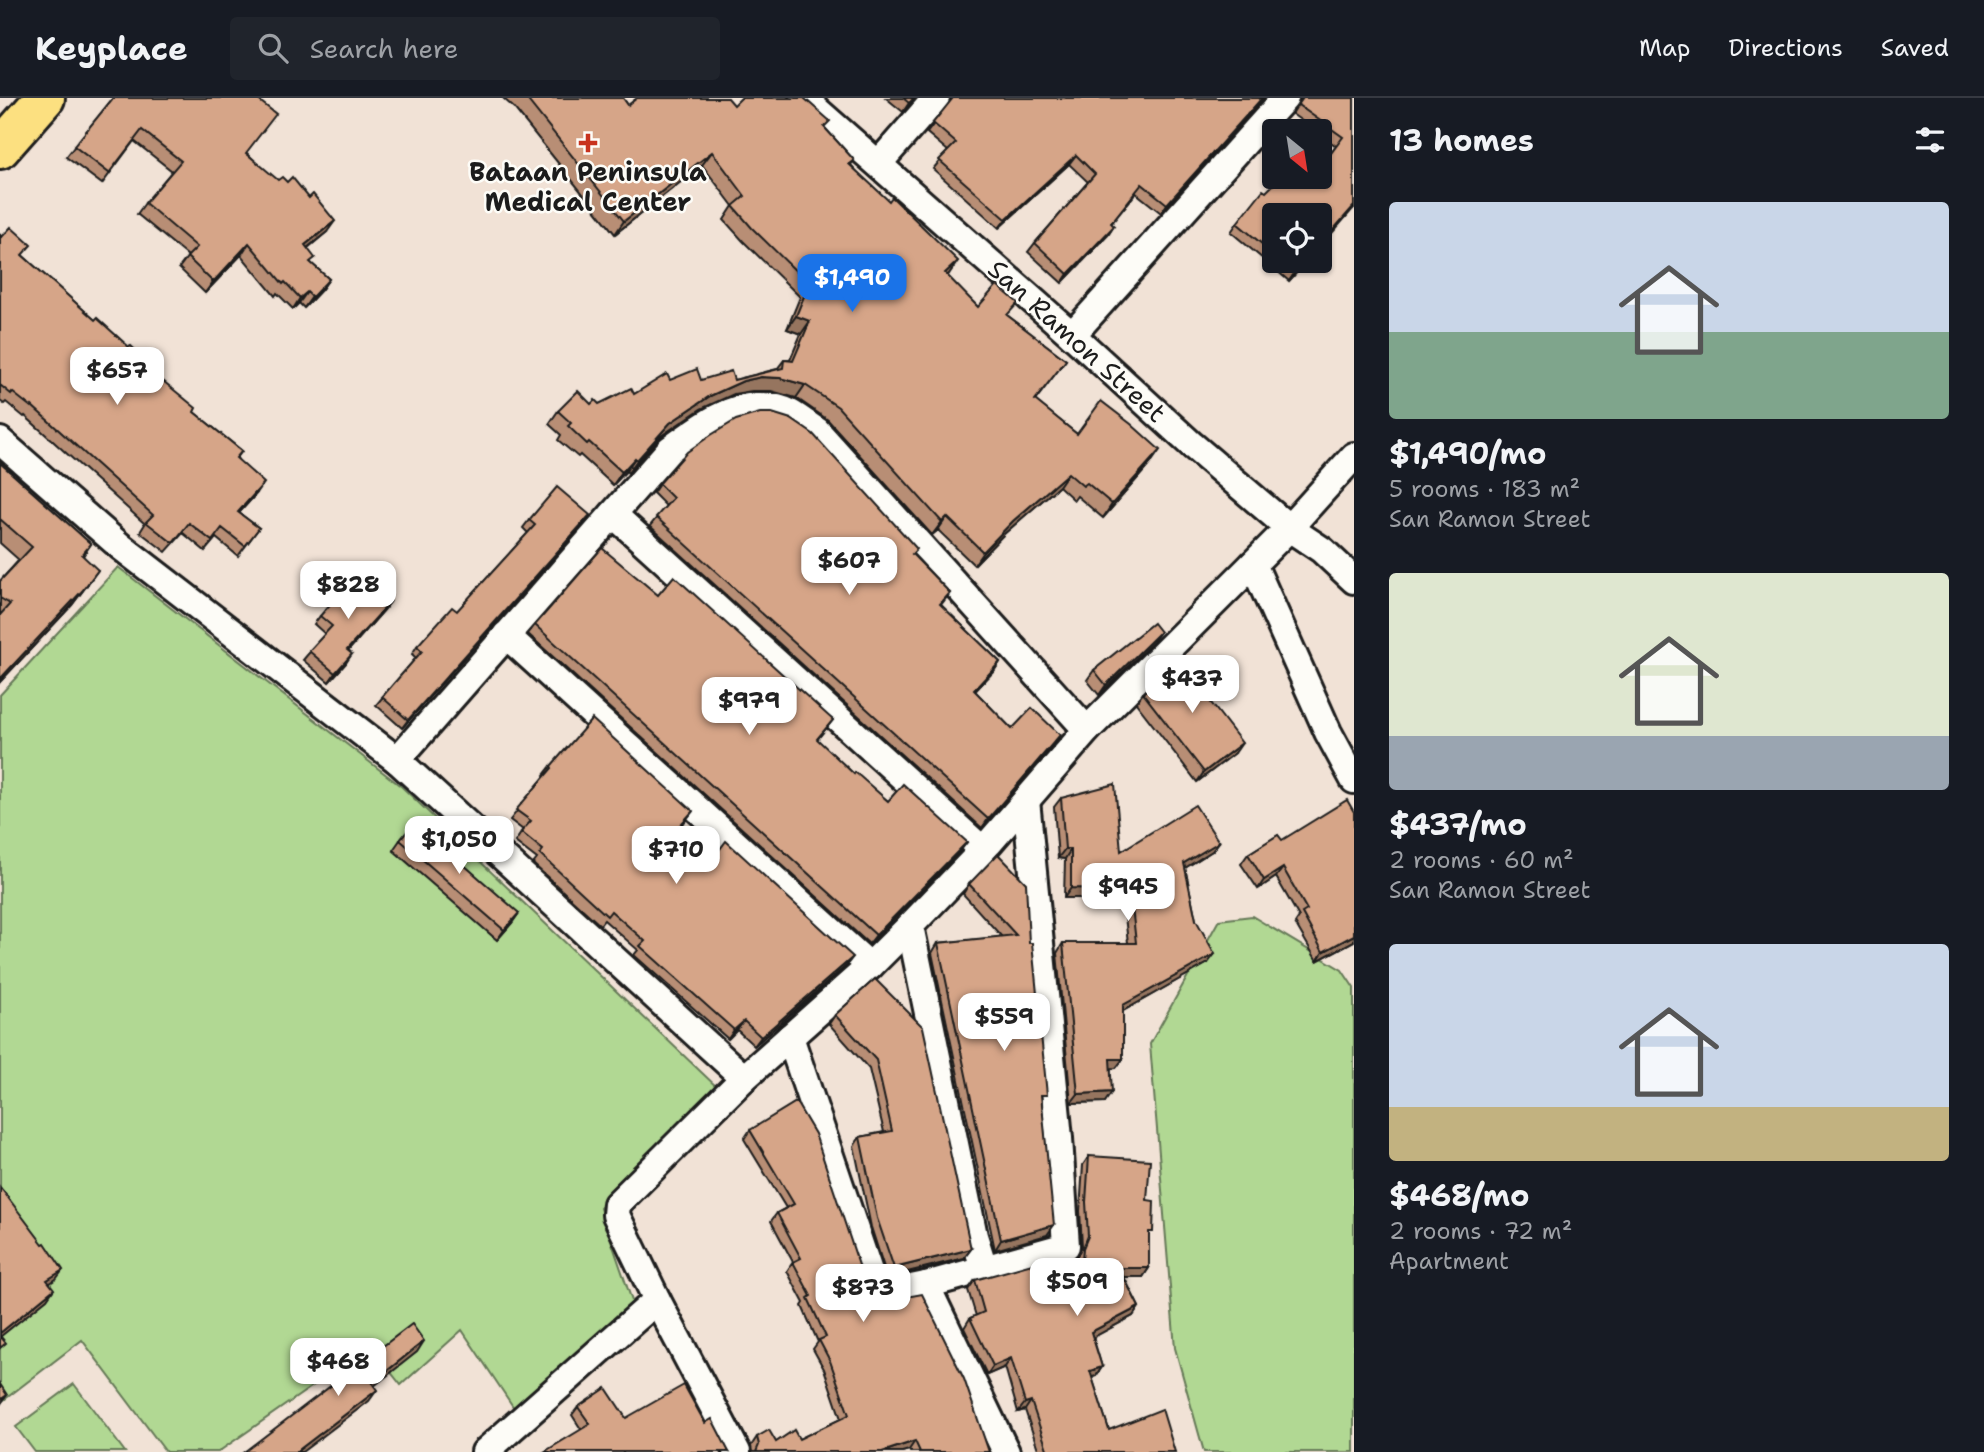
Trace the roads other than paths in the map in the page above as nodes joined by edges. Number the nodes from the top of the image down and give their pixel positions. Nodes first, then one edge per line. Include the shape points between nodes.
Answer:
1 (45, 98) edge
2 (803, 98) edge
3 (936, 98) edge
4 (1285, 98) edge
5 (0, 149) edge
6 (879, 163) junction
7 (1072, 335) junction
8 (0, 441) edge
9 (1354, 456) edge
10 (613, 514) junction
11 (1289, 528) junction
12 (1253, 564) junction
13 (1354, 580) edge
14 (506, 635) junction
15 (1087, 730) junction
16 (397, 760) junction
17 (1354, 780) edge
18 (1026, 800) junction
19 (983, 850) junction
20 (910, 926) junction
21 (870, 966) junction
22 (790, 1037) junction
23 (744, 1078) junction
24 (984, 1268) junction
25 (926, 1285) junction
26 (657, 1300) junction
27 (485, 1452) edge
28 (737, 1452) edge
29 (1006, 1452) edge

1 - 5 main road
2 - 6 street, San Ramon Street
3 - 6 street
4 - 7 street
6 - 7 street, San Ramon Street
7 - 11 street, San Ramon Street
8 - 16 street via 120,546
9 - 11 street
10 - 14 street
10 - 15 street via 670,449 719,415 756,406 786,411 817,431
10 - 19 street
11 - 12 street
11 - 13 street, San Ramon Street
12 - 15 street
12 - 17 street
14 - 16 street
14 - 21 street
15 - 18 street
16 - 23 street
18 - 19 street
18 - 24 street via 1066,1246
19 - 20 street
20 - 21 street
20 - 24 street
21 - 22 street
22 - 23 street
22 - 25 street via 877,1295
23 - 26 street via 617,1204 616,1215
24 - 25 street
25 - 29 street
26 - 27 street
26 - 28 street

